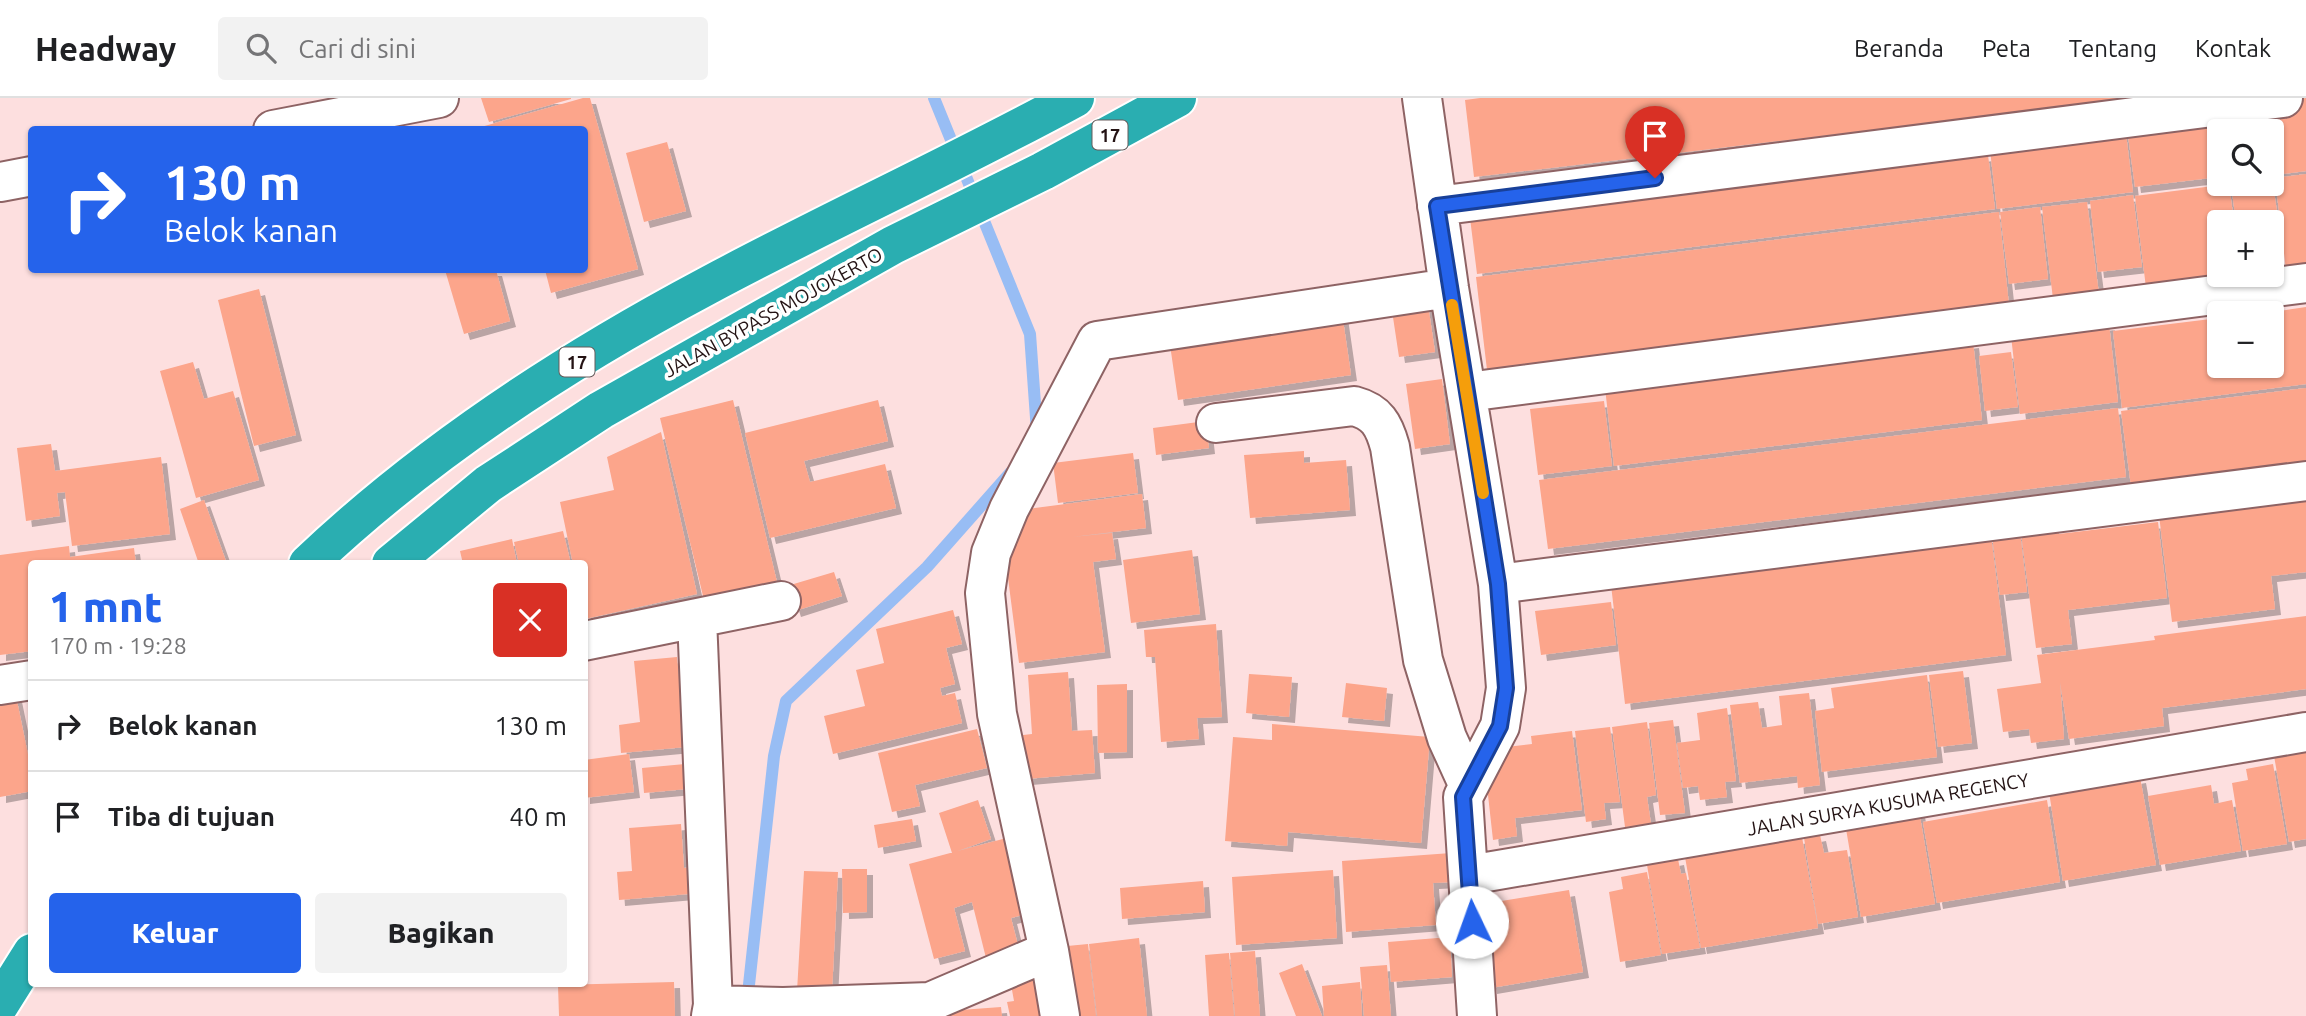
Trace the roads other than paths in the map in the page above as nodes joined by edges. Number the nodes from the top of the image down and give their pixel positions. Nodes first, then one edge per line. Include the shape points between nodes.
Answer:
1 (439, 98) edge
2 (1075, 98) edge
3 (1177, 98) edge
4 (1422, 98) edge
5 (2283, 98) edge
6 (295, 126) edge
7 (28, 177) edge
8 (0, 181) edge
9 (1437, 206) junction
10 (2306, 283) edge
11 (1449, 288) junction
12 (1467, 392) junction
13 (1216, 423) dead end
14 (2306, 481) edge
15 (313, 560) edge
16 (396, 560) edge
17 (1498, 584) junction
18 (781, 601) dead end
19 (697, 618) junction
20 (588, 640) edge
21 (28, 681) edge
22 (0, 685) edge
23 (2306, 732) edge
24 (1468, 784) junction
25 (1469, 876) junction
26 (1049, 951) junction
27 (28, 959) edge
28 (0, 1004) edge
29 (718, 1009) edge
30 (1060, 1016) edge
31 (1477, 1016) edge

1 - 6 street
2 - 15 highway, 17 via 706,286 548,379 431,458
3 - 16 highway, JALAN BYPASS MOJOKERTO / 17 via 893,245 601,410 488,484
4 - 9 street
5 - 9 street
7 - 8 street
9 - 11 street
10 - 12 street
11 - 12 street
11 - 26 street via 1097,341 990,553 985,593 997,714
12 - 17 street
13 - 24 street via 1354,406 1369,410 1380,421 1390,447 1423,660 1447,738
14 - 17 street
17 - 24 street via 1505,708
18 - 19 street
19 - 20 street
19 - 29 street
21 - 22 street
23 - 25 street, JALAN SURYA KUSUMA REGENCY
24 - 25 street via 1463,813
25 - 31 street
26 - 29 street via 930,1002
26 - 30 street
27 - 28 highway

